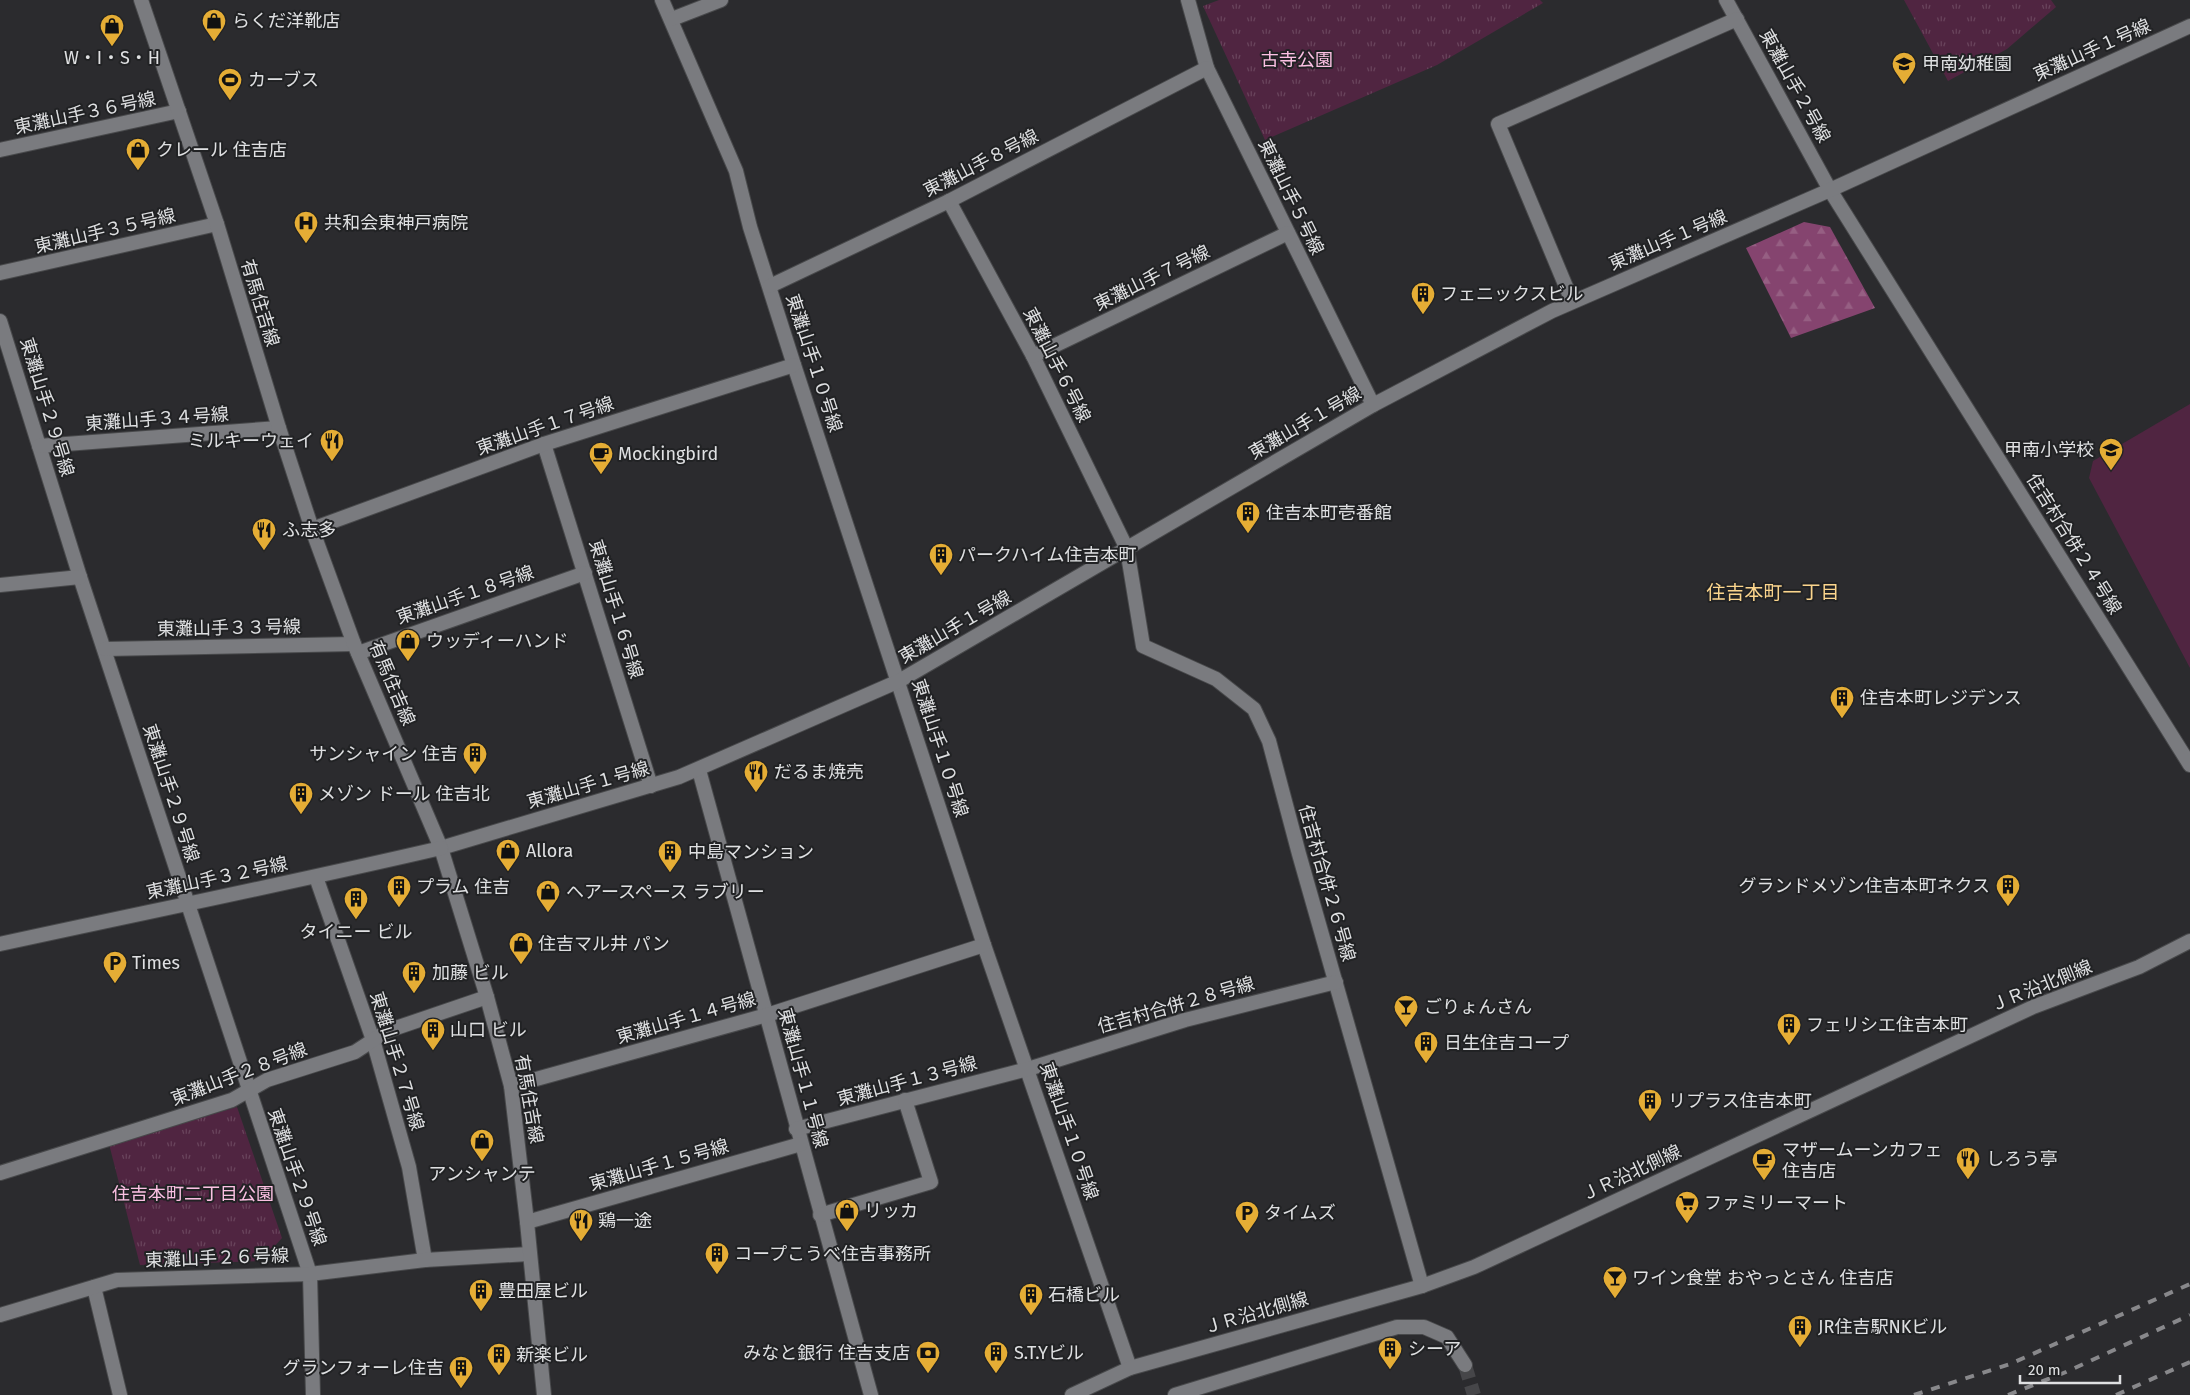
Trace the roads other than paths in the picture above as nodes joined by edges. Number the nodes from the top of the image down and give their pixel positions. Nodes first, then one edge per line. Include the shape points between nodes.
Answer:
1 (140, 0) edge
2 (662, 0) edge
3 (721, 0) edge
4 (1188, 0) edge
5 (1726, 0) edge
6 (672, 20) junction
7 (1737, 20) junction
8 (2190, 26) edge
9 (1207, 68) junction
10 (179, 111) junction
11 (0, 150) edge
12 (1830, 190) junction
13 (949, 201) junction
14 (217, 224) junction
15 (1288, 233) junction
16 (0, 274) edge
17 (770, 286) junction
18 (1572, 302) junction
19 (0, 321) edge
20 (1034, 356) junction
21 (794, 365) junction
22 (1373, 405) junction
23 (279, 428) junction
24 (544, 444) junction
25 (39, 446) junction
26 (312, 529) junction
27 (1127, 549) junction
28 (585, 573) junction
29 (80, 577) junction
30 (0, 585) edge
31 (356, 648) junction
32 (105, 649) junction
33 (898, 681) junction
34 (2190, 765) edge
35 (699, 770) junction
36 (650, 786) junction
37 (442, 848) junction
38 (316, 877) junction
39 (187, 903) junction
40 (2190, 941) edge
41 (0, 944) edge
42 (984, 945) junction
43 (1336, 982) junction
44 (487, 997) junction
45 (767, 1015) junction
46 (373, 1040) junction
47 (1028, 1069) junction
48 (511, 1086) junction
49 (248, 1092) junction
50 (905, 1100) junction
51 (796, 1129) junction
52 (801, 1144) junction
53 (0, 1173) edge
54 (820, 1215) junction
55 (527, 1222) junction
56 (529, 1254) junction
57 (425, 1260) junction
58 (310, 1274) junction
59 (1422, 1286) junction
60 (94, 1287) junction
61 (0, 1315) edge
62 (1465, 1365) tunnel mouth
63 (1130, 1368) junction
64 (120, 1395) edge
65 (314, 1395) edge
66 (544, 1395) edge
67 (871, 1395) edge
68 (1072, 1395) edge
69 (1175, 1395) edge

1 - 10 street, 有馬住吉線
2 - 6 street, 東灘山手１０号線
3 - 6 street
4 - 9 street, 東灘山手５号線
5 - 7 street, 東灘山手２号線
6 - 17 street, 東灘山手１０号線 via 736,171
7 - 12 street, 東灘山手２号線
7 - 18 street via 1498,124
8 - 12 street, 東灘山手１号線
9 - 13 street, 東灘山手８号線
9 - 15 street, 東灘山手５号線
10 - 11 street, 東灘山手３６号線
10 - 14 street, 有馬住吉線
12 - 18 street, 東灘山手１号線
12 - 34 street, 住吉村合併２４号線
13 - 17 street, 東灘山手８号線
13 - 20 street, 東灘山手６号線
14 - 16 street, 東灘山手３５号線
14 - 23 street, 有馬住吉線
15 - 20 street, 東灘山手７号線
15 - 22 street, 東灘山手５号線
17 - 21 street, 東灘山手１０号線
18 - 22 street, 東灘山手１号線
19 - 25 street, 東灘山手２９号線
20 - 27 street, 東灘山手６号線
21 - 24 street, 東灘山手１７号線
21 - 33 street, 東灘山手１０号線
22 - 27 street, 東灘山手１号線
23 - 25 street, 東灘山手３４号線
23 - 26 street, 有馬住吉線
24 - 26 street, 東灘山手１７号線
24 - 28 street, 東灘山手１６号線
25 - 29 street, 東灘山手２９号線
26 - 31 street, 有馬住吉線
27 - 33 street, 東灘山手１号線
27 - 43 street, 住吉村合併２６号線 via 1143,646 1216,679 1254,709 1269,741
28 - 31 street, 東灘山手１８号線
28 - 36 street, 東灘山手１６号線
29 - 30 street
29 - 32 street, 東灘山手２９号線
31 - 32 street, 東灘山手３３号線
31 - 37 street, 有馬住吉線
32 - 39 street, 東灘山手２９号線
33 - 35 street, 東灘山手１号線
33 - 42 street, 東灘山手１０号線
35 - 36 street, 東灘山手１号線
35 - 45 street, 東灘山手１１号線
36 - 37 street, 東灘山手１号線
37 - 38 street, 東灘山手３２号線
37 - 44 street, 有馬住吉線
38 - 39 street, 東灘山手３２号線
38 - 46 street, 東灘山手２７号線
39 - 41 street, 東灘山手３２号線
39 - 49 street, 東灘山手２９号線
40 - 59 street, ＪＲ沿北側線 via 2139,968 2033,1007 1474,1267
42 - 45 street, 東灘山手１４号線
42 - 47 street, 東灘山手１０号線
43 - 47 street, 住吉村合併２８号線 via 1185,1020
43 - 59 street, 住吉村合併２６号線
44 - 46 street, 東灘山手２８号線 via 387,1031
44 - 48 street, 有馬住吉線
45 - 48 street, 東灘山手１４号線
45 - 51 street, 東灘山手１１号線
46 - 49 street, 東灘山手２８号線 via 356,1052 267,1080
46 - 57 street, 東灘山手２７号線 via 408,1167
47 - 50 street, 東灘山手１３号線
47 - 63 street, 東灘山手１０号線
48 - 55 street, 有馬住吉線
49 - 53 street, 東灘山手２８号線 via 232,1100
49 - 58 street, 東灘山手２９号線
50 - 51 street, 東灘山手１３号線
50 - 54 street via 931,1182
51 - 52 street, 東灘山手１１号線
52 - 54 street, 東灘山手１１号線
52 - 55 street, 東灘山手１５号線
54 - 67 street, 東灘山手１１号線
55 - 56 street, 有馬住吉線
56 - 57 street, 東灘山手２６号線
56 - 66 street, 有馬住吉線
57 - 58 street, 東灘山手２６号線
58 - 60 street, 東灘山手２６号線 via 117,1280
58 - 65 street, 東灘山手２９号線
59 - 63 street, ＪＲ沿北側線
60 - 61 street, 東灘山手２６号線
60 - 64 street
62 - 69 street via 1447,1337 1424,1327 1397,1326
63 - 68 street, ＪＲ沿北側線

